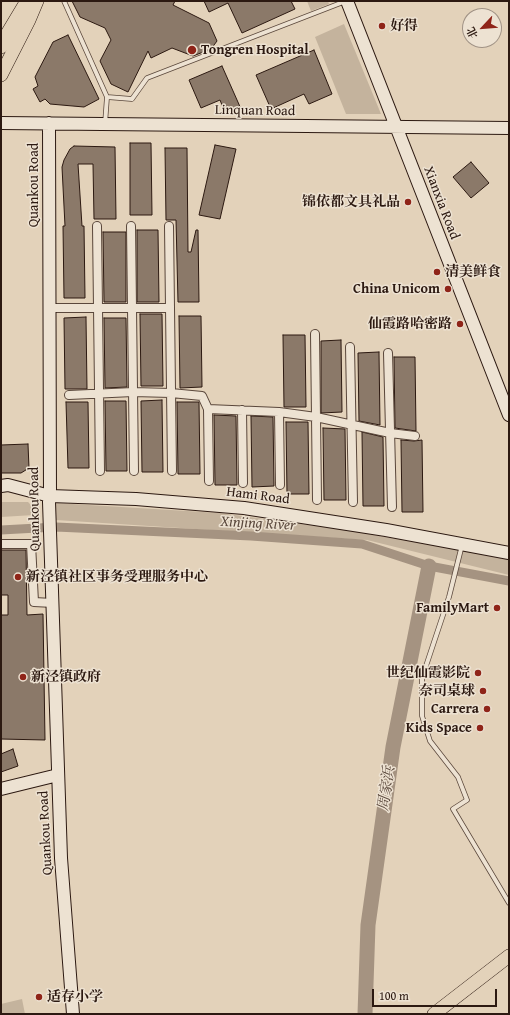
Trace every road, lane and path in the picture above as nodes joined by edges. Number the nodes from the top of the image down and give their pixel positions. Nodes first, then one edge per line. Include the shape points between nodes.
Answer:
1 (20, 1) edge
2 (28, 1) edge
3 (37, 1) edge
4 (64, 1) edge
5 (347, 1) edge
6 (1, 40) edge
7 (1, 46) edge
8 (1, 75) edge
9 (107, 97) junction
10 (1, 123) edge
11 (49, 123) junction
12 (104, 124) junction
13 (396, 127) junction
14 (509, 128) edge
15 (97, 226) dead end
16 (131, 226) dead end
17 (169, 226) dead end
18 (49, 308) junction
19 (98, 308) junction
20 (132, 308) junction
21 (170, 308) junction
22 (315, 334) dead end
23 (350, 347) dead end
24 (388, 353) dead end
25 (133, 392) junction
26 (171, 393) junction
27 (99, 394) junction
28 (69, 395) dead end
29 (208, 409) junction
30 (242, 410) junction
31 (279, 412) junction
32 (509, 415) edge
33 (316, 417) junction
34 (351, 425) junction
35 (390, 433) junction
36 (415, 436) dead end
37 (100, 471) dead end
38 (134, 471) dead end
39 (172, 471) dead end
40 (209, 481) dead end
41 (243, 483) dead end
42 (280, 485) dead end
43 (1, 486) edge
44 (49, 499) junction
45 (317, 500) dead end
46 (353, 502) dead end
47 (392, 507) dead end
48 (1, 544) edge
49 (462, 544) junction
50 (509, 553) edge
51 (53, 603) junction
52 (58, 775) junction
53 (1, 789) edge
54 (509, 903) edge
55 (509, 956) edge
56 (439, 1012) edge
57 (73, 1014) edge

1 - 6 highway
2 - 7 highway
3 - 8 main road
4 - 9 lane
5 - 9 lane via 147,78 132,99
5 - 13 street, Xianxia Road
9 - 12 lane
10 - 11 street, Linquan Road
11 - 12 street, Linquan Road
11 - 18 street, Quankou Road
12 - 13 street, Linquan Road
13 - 14 street, Linquan Road
13 - 32 street, Xianxia Road
15 - 19 street
16 - 20 street
17 - 21 street
18 - 19 street
18 - 44 street, Quankou Road
19 - 20 street
19 - 27 street
20 - 21 street
20 - 25 street
21 - 26 street
22 - 33 street
23 - 34 street
24 - 35 street
25 - 26 street
25 - 27 street
25 - 38 street
26 - 29 street via 202,396
26 - 39 street
27 - 28 street
27 - 37 street
29 - 30 street
29 - 40 street
30 - 31 street
30 - 41 street
31 - 33 street
31 - 42 street
33 - 34 street
33 - 45 street
34 - 35 street
34 - 46 street
35 - 36 street
35 - 47 street
43 - 44 street, Hami Road via 8,485
44 - 49 street, Hami Road via 136,499 244,508
44 - 51 street, Quankou Road
48 - 51 street via 31,544 34,602
49 - 50 street, Hami Road
49 - 54 lane via 422,678 422,716 430,741 458,777 467,800 453,809
51 - 52 street, Quankou Road
52 - 53 street
52 - 57 street, Quankou Road via 61,858
55 - 56 main road

